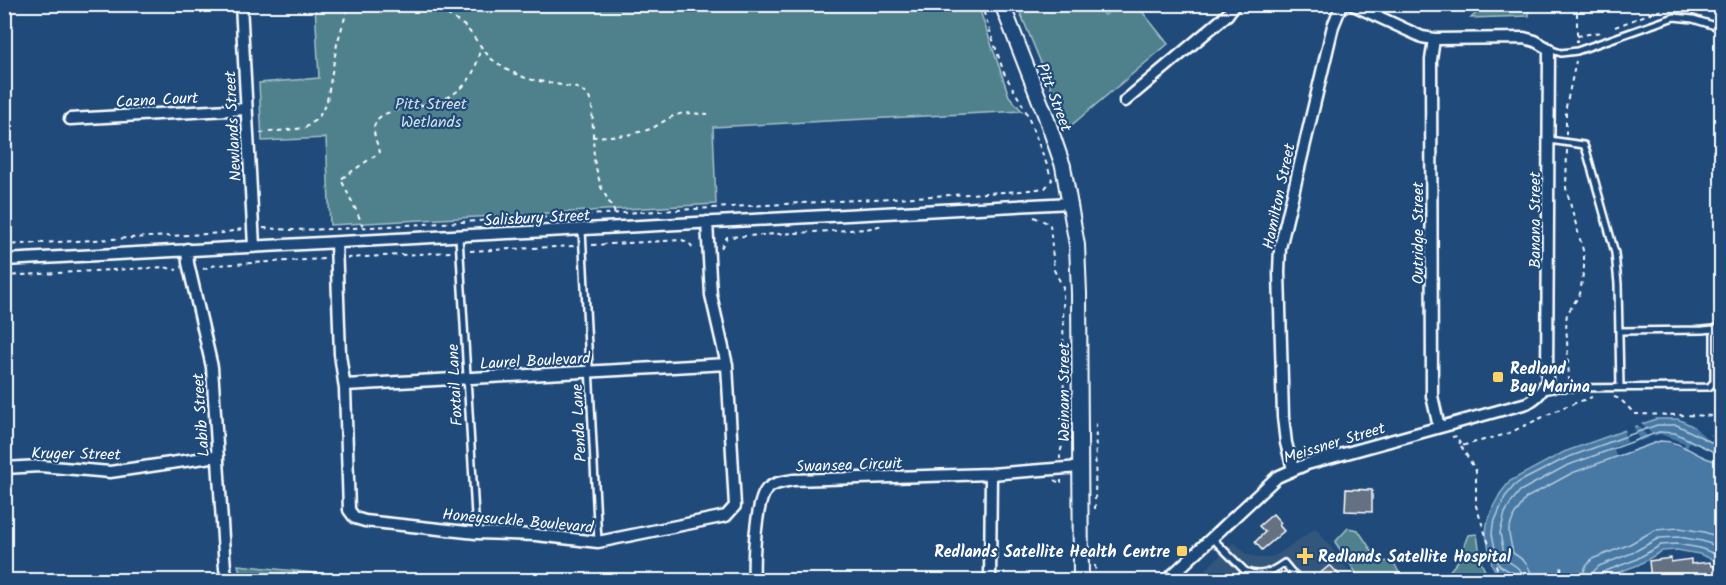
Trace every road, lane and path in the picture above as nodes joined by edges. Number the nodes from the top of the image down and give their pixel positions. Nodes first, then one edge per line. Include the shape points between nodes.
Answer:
1 (242, 4) edge
2 (349, 4) edge
3 (432, 4) edge
4 (981, 4) edge
5 (1002, 4) edge
6 (1235, 4) edge
7 (1342, 4) edge
8 (1351, 4) edge
9 (1574, 4) edge
10 (1722, 28) edge
11 (1434, 39) junction
12 (480, 47) junction
13 (1549, 49) junction
14 (1577, 51) junction
15 (1125, 101) dead end
16 (246, 109) junction
17 (708, 114) dead end
18 (70, 118) dead end
19 (248, 134) junction
20 (592, 137) junction
21 (1549, 140) junction
22 (1567, 142) junction
23 (1071, 203) junction
24 (616, 214) junction
25 (1032, 216) dead end
26 (707, 222) junction
27 (886, 223) dead end
28 (363, 227) junction
29 (253, 228) junction
30 (618, 228) junction
31 (582, 230) junction
32 (459, 237) junction
33 (336, 243) junction
34 (4, 245) edge
35 (254, 246) junction
36 (721, 248) dead end
37 (187, 249) junction
38 (4, 260) edge
39 (180, 270) dead end
40 (4, 276) edge
41 (1722, 324) edge
42 (1714, 328) junction
43 (1619, 332) junction
44 (727, 364) junction
45 (589, 372) junction
46 (468, 378) junction
47 (345, 385) junction
48 (1620, 387) junction
49 (1570, 388) junction
50 (1543, 391) junction
51 (1595, 396) dead end
52 (1612, 396) dead end
53 (1564, 407) junction
54 (1722, 416) edge
55 (1096, 418) dead end
56 (1439, 427) junction
57 (1450, 437) dead end
58 (1461, 446) junction
59 (1060, 453) dead end
60 (218, 456) junction
61 (1080, 467) junction
62 (4, 468) edge
63 (1293, 469) junction
64 (991, 474) junction
65 (1045, 479) dead end
66 (1061, 484) dead end
67 (1095, 512) dead end
68 (476, 532) junction
69 (1212, 538) junction
70 (598, 542) junction
71 (1095, 557) dead end
72 (1563, 564) dead end
73 (228, 580) edge
74 (754, 580) edge
75 (990, 580) edge
76 (1081, 580) edge
77 (1096, 580) edge
78 (1167, 580) edge
79 (1298, 580) edge
80 (1502, 580) edge
81 (1557, 580) edge

1 - 16 street, Newlands Street
2 - 19 path via 327,101 319,117 305,128
3 - 12 path via 466,27
4 - 24 path via 1004,73 1025,109 1047,165 1052,180 1045,188
5 - 23 street, Pitt Street via 1063,166
6 - 15 street
7 - 63 street, Hamilton Street via 1333,26 1280,248 1283,417
8 - 11 street
9 - 14 path
10 - 14 lane via 1674,17
11 - 13 street via 1524,38
11 - 56 street, Outridge Street via 1432,396
12 - 20 path via 507,70 528,79 577,88 588,95 592,105
12 - 28 path via 478,64 467,83 450,96 430,105 388,112 377,120 374,128 380,152 341,179
13 - 14 lane via 1562,53
13 - 21 street, Banana Street
14 - 22 path via 1566,107
16 - 18 street, Cazna Court
16 - 19 street, Newlands Street
17 - 20 path via 683,113 651,129
19 - 29 street, Newlands Street
20 - 24 path via 602,187
21 - 22 lane
21 - 50 street, Banana Street via 1548,372
22 - 43 lane via 1584,145 1594,176 1615,253
22 - 49 path via 1566,188 1584,254 1580,294 1566,321
23 - 26 street, Salisbury Street
23 - 61 street, Weinam Street via 1077,245
24 - 28 path
24 - 30 path
25 - 59 path via 1050,224 1054,270 1063,287 1064,440
26 - 30 street, Salisbury Street
26 - 44 street, Honeysuckle Boulevard via 711,295
27 - 36 path via 866,229 727,237
28 - 29 path
29 - 34 path via 212,234
29 - 35 street, Newlands Street
30 - 31 street, Salisbury Street
31 - 32 street, Salisbury Street
31 - 45 lane, Penda Lane
32 - 33 street, Salisbury Street
32 - 46 lane, Foxtail Lane
33 - 35 street, Salisbury Street
33 - 47 street, Honeysuckle Boulevard via 340,354
35 - 37 street, Salisbury Street
37 - 38 street, Salisbury Street
37 - 60 street, Labib Street via 212,367
39 - 40 path via 164,267
41 - 42 lane
42 - 43 lane
42 - 48 lane via 1714,381 1709,387
43 - 48 lane
44 - 45 street, Laurel Boulevard
44 - 70 street, Honeysuckle Boulevard via 735,506 726,516
45 - 46 street, Laurel Boulevard
45 - 70 lane, Penda Lane
46 - 47 street, Laurel Boulevard
46 - 68 lane, Foxtail Lane
47 - 68 street, Honeysuckle Boulevard via 349,510 355,518
48 - 49 lane
49 - 50 lane
49 - 53 path
50 - 56 street, Meissner Street via 1527,403
51 - 53 path
52 - 54 path via 1635,414
53 - 58 path via 1507,434
55 - 67 path
56 - 63 street, Meissner Street
57 - 58 path via 1457,436
58 - 80 path via 1476,471 1476,506
60 - 62 street, Kruger Street via 110,472 40,466
60 - 73 street, Labib Street
61 - 64 street, Swansea Circuit
61 - 76 street, Weinam Street
63 - 69 street, Meissner Street via 1277,477
64 - 74 street, Swansea Circuit via 777,483 761,499
64 - 75 street
65 - 66 path
68 - 70 street, Honeysuckle Boulevard
69 - 78 street, Meissner Street
69 - 79 lane via 1245,571 1269,573 1284,563
71 - 77 path
72 - 81 path

